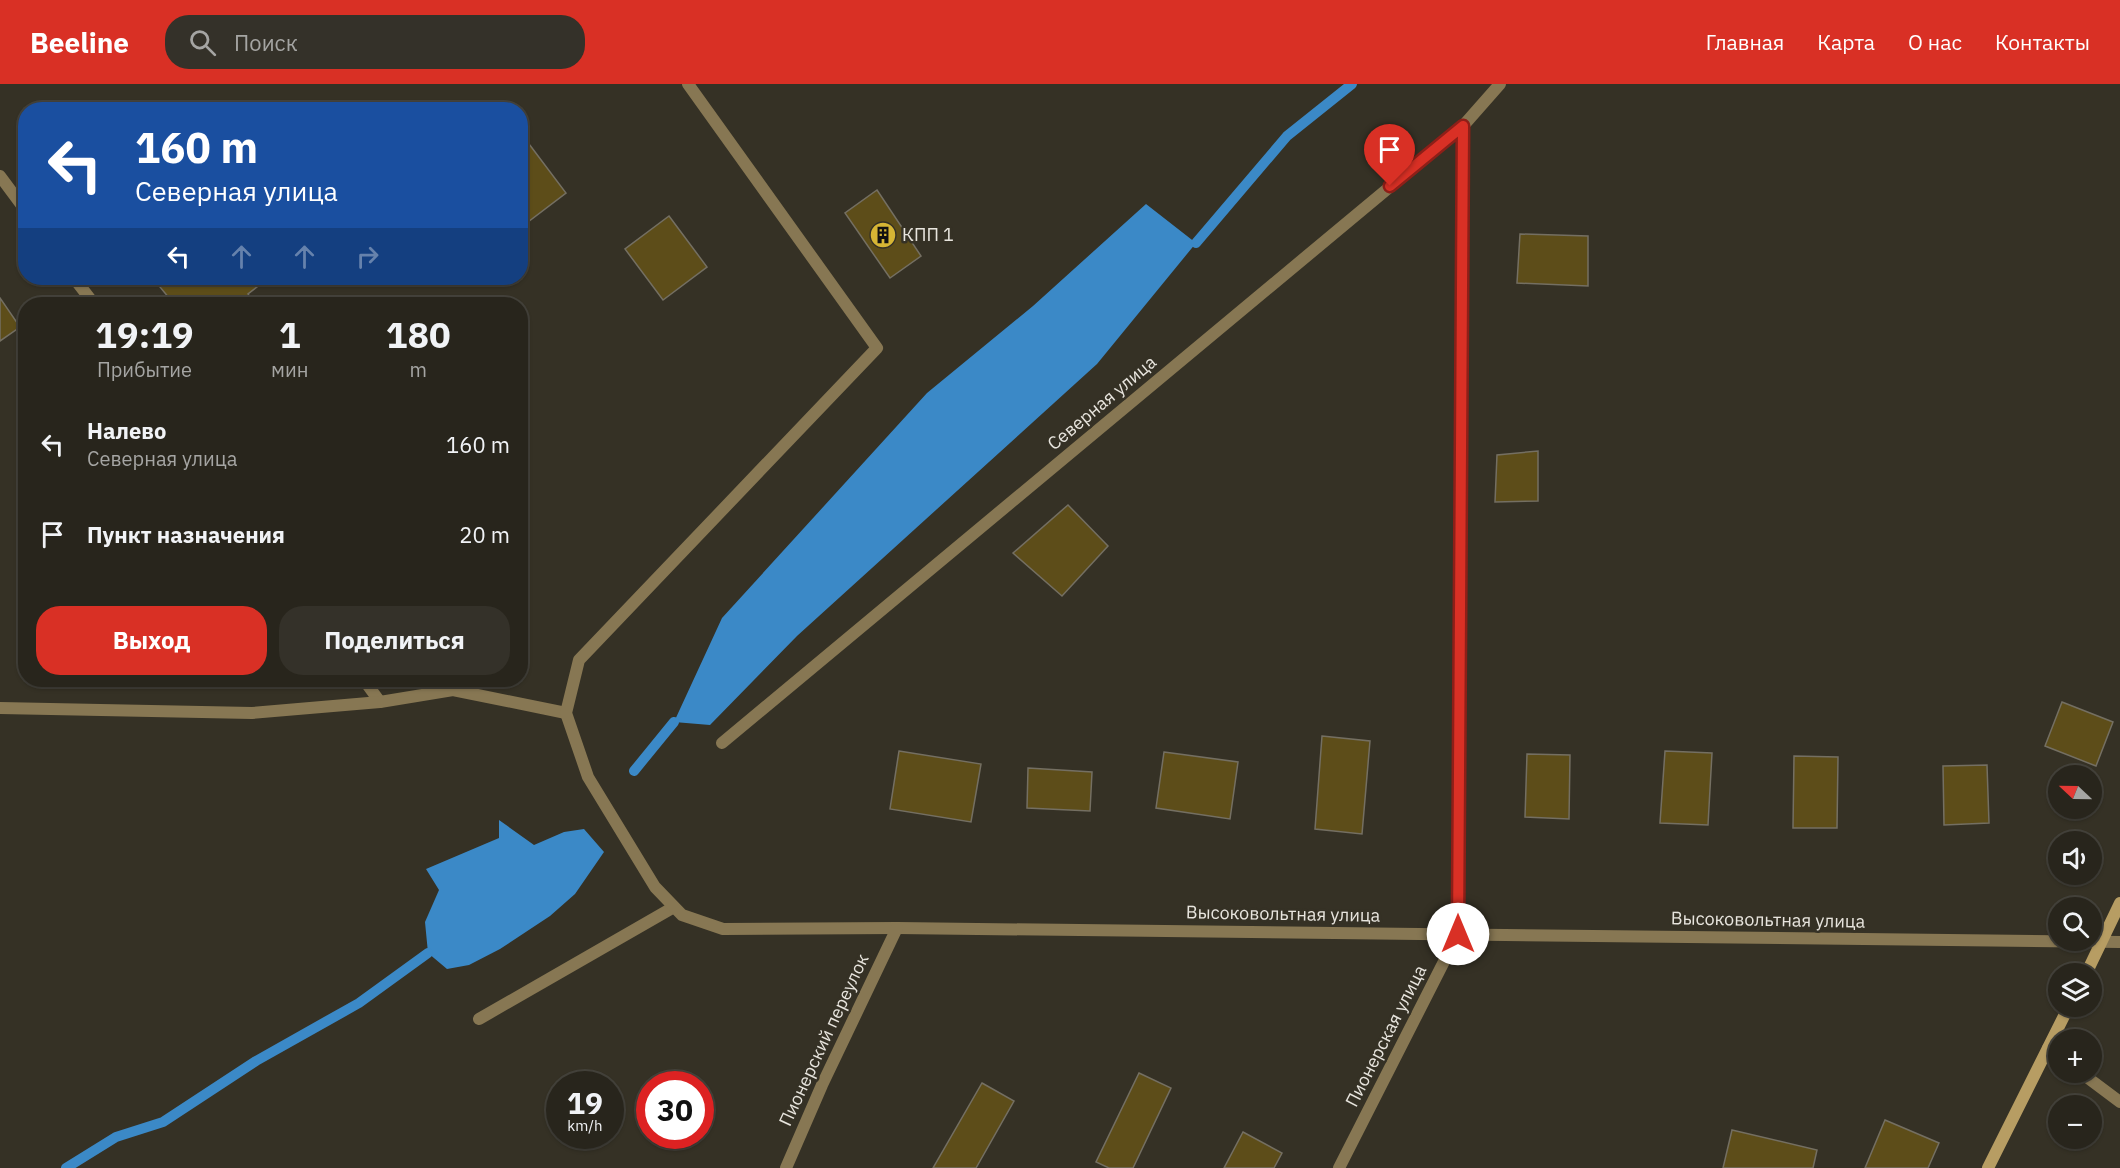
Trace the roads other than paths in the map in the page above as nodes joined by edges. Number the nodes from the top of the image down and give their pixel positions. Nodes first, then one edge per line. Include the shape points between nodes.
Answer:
1 (688, 84) edge
2 (1500, 84) edge
3 (1463, 126) junction
4 (0, 176) edge
5 (18, 200) edge
6 (79, 285) edge
7 (89, 297) edge
8 (369, 687) edge
9 (380, 702) junction
10 (0, 708) edge
11 (566, 713) junction
12 (722, 743) dead end
13 (2120, 903) edge
14 (674, 907) junction
15 (897, 928) junction
16 (1458, 934) junction
17 (2102, 940) edge
18 (2048, 941) edge
19 (2102, 942) edge
20 (2120, 942) edge
21 (479, 1019) dead end
22 (2048, 1061) edge
23 (2095, 1083) edge
24 (2120, 1102) edge
25 (786, 1168) edge
26 (1339, 1168) edge
27 (1988, 1168) edge

1 - 11 street via 877,348 579,660
2 - 3 street, Северная улица
3 - 12 street, Северная улица
3 - 16 street, Пионерская улица
4 - 5 street
6 - 7 street
8 - 9 street
9 - 10 street via 252,713
9 - 11 street via 453,690
11 - 14 street, Высоковольтная улица via 588,777 655,887
13 - 17 street
14 - 15 street, Высоковольтная улица via 682,915 723,929
14 - 21 street
15 - 16 street, Высоковольтная улица
15 - 25 street, Пионерский переулок
16 - 18 street, Высоковольтная улица
16 - 26 street, Пионерская улица
19 - 20 street, Высоковольтная улица
22 - 27 street
23 - 24 street

